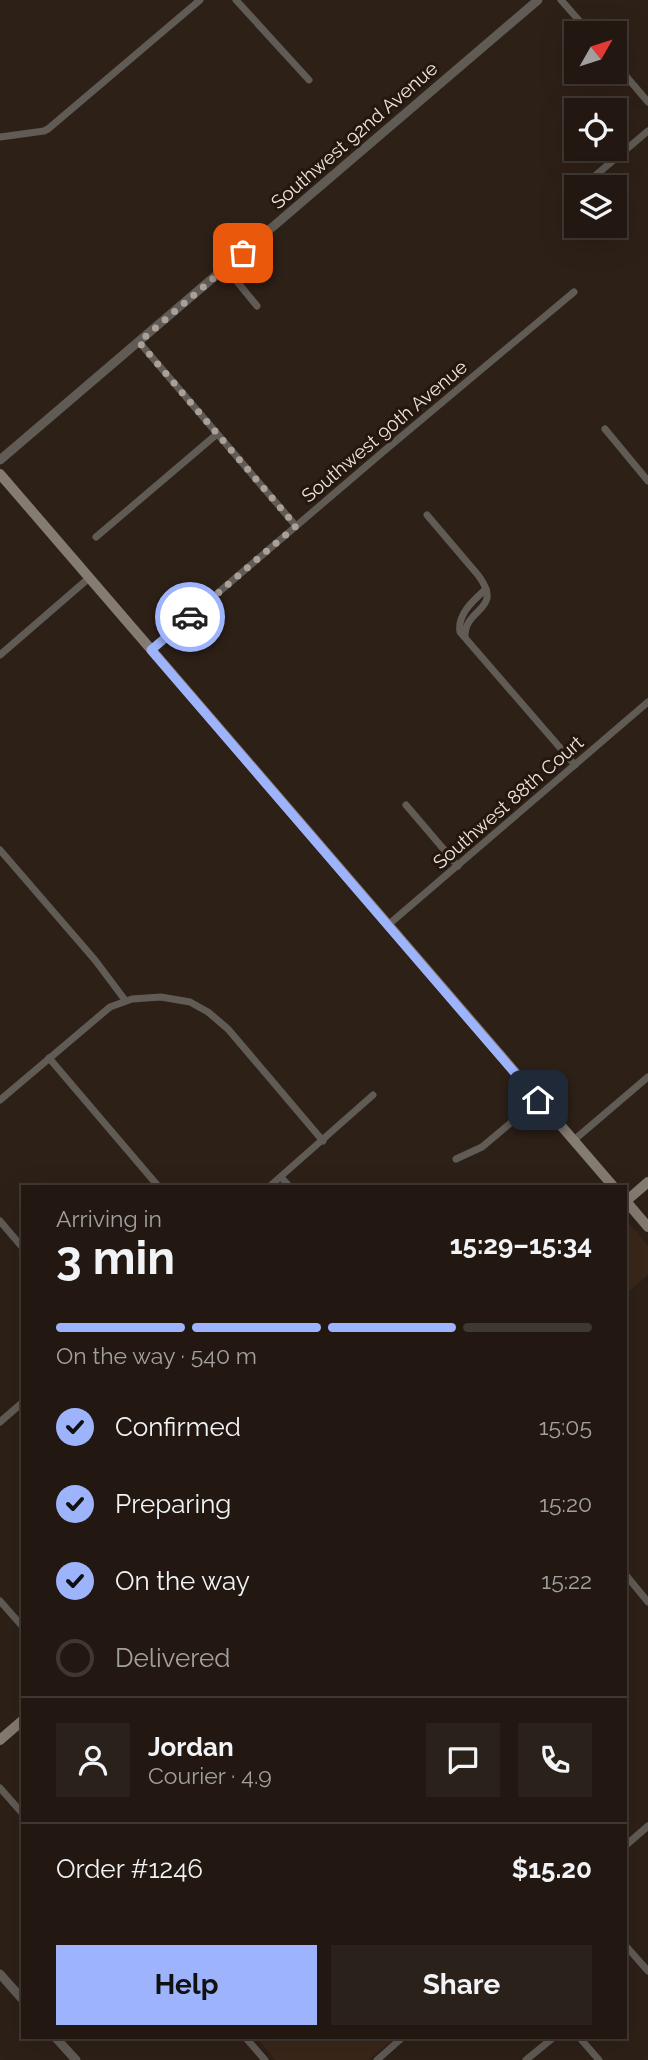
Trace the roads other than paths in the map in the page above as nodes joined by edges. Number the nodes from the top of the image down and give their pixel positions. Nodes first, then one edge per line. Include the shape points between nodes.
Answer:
1 (200, 0) edge
2 (236, 0) edge
3 (538, 0) edge
4 (561, 0) edge
5 (579, 21) edge
6 (627, 77) edge
7 (309, 80) dead end
8 (648, 102) edge
9 (648, 131) edge
10 (0, 137) edge
11 (596, 175) dead end
12 (226, 268) junction
13 (574, 292) dead end
14 (257, 306) dead end
15 (139, 342) junction
16 (605, 429) dead end
17 (217, 434) junction
18 (0, 460) edge
19 (0, 474) edge
20 (648, 481) edge
21 (427, 515) dead end
22 (296, 526) junction
23 (96, 537) dead end
24 (89, 578) junction
25 (151, 650) junction
26 (0, 655) edge
27 (648, 702) edge
28 (575, 765) junction
29 (406, 805) dead end
30 (0, 850) edge
31 (458, 866) junction
32 (388, 925) junction
33 (125, 1000) junction
34 (49, 1058) junction
35 (648, 1077) edge
36 (373, 1095) dead end
37 (0, 1099) edge
38 (538, 1100) junction
39 (574, 1140) junction
40 (323, 1141) junction
41 (456, 1159) dead end
42 (281, 1177) junction
43 (648, 1182) edge
44 (157, 1185) edge
45 (271, 1185) edge
46 (288, 1185) edge
47 (612, 1185) edge
48 (627, 1199) edge
49 (627, 1203) edge
50 (0, 1221) edge
51 (648, 1227) edge
52 (21, 1246) edge
53 (21, 1404) edge
54 (0, 1422) edge
55 (627, 1576) edge
56 (0, 1601) edge
57 (648, 1602) edge
58 (21, 1625) edge
59 (21, 1722) edge
60 (0, 1740) edge
61 (0, 1788) edge
62 (21, 1812) edge
63 (648, 1826) edge
64 (627, 1844) edge
65 (627, 1947) edge
66 (648, 1971) edge
67 (0, 1974) edge
68 (21, 1998) edge
69 (57, 2039) edge
70 (247, 2039) edge
71 (401, 2039) edge
72 (552, 2039) edge
73 (581, 2039) edge
74 (76, 2060) edge
75 (265, 2060) edge
76 (377, 2060) edge
77 (526, 2060) edge
78 (599, 2060) edge

1 - 10 street via 48,129
2 - 7 street
3 - 12 street, Southwest 92nd Avenue
4 - 5 street
6 - 8 street
9 - 11 street
12 - 14 street
12 - 15 street, Southwest 92nd Avenue
13 - 22 street, Southwest 90th Avenue
15 - 17 street
15 - 18 street, Southwest 92nd Avenue
16 - 20 street
17 - 22 street
17 - 23 street
19 - 24 main road
21 - 28 street via 486,589 462,615 459,628
22 - 25 street, Southwest 90th Avenue
24 - 25 main road
24 - 26 street
25 - 32 main road
27 - 28 street, Southwest 88th Court
28 - 31 street, Southwest 88th Court
29 - 31 street
30 - 33 street
31 - 32 street, Southwest 88th Court
32 - 38 main road
33 - 34 street via 106,1010
33 - 40 street via 176,999 214,1016
34 - 37 street
34 - 44 street
35 - 39 street
36 - 40 street
38 - 39 main road
38 - 41 street via 482,1147
39 - 47 main road
40 - 42 street
42 - 45 street
42 - 46 street
43 - 48 main road
49 - 51 main road
50 - 52 street
53 - 54 street
55 - 57 street
56 - 58 street
59 - 60 main road
61 - 62 street
63 - 64 street
65 - 66 street
67 - 68 street
69 - 74 street
70 - 75 street
71 - 76 street
72 - 77 street
73 - 78 street

